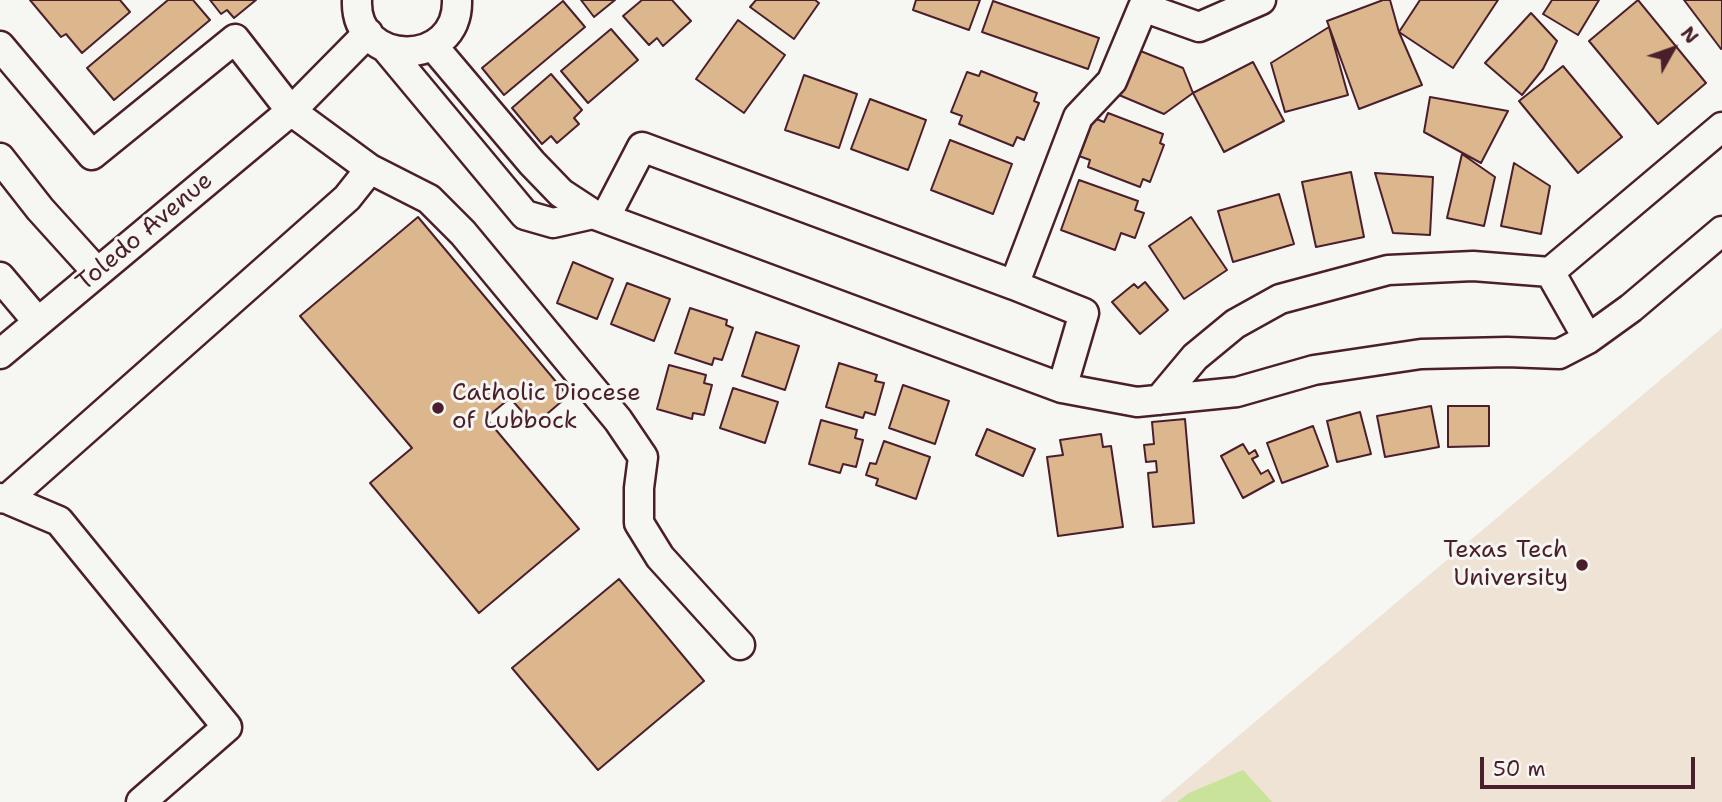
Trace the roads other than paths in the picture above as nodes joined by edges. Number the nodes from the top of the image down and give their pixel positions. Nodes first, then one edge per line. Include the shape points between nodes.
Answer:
1 (457, 0) edge
2 (1261, 0) edge
3 (1135, 3) edge
4 (363, 19) edge
5 (0, 46) edge
6 (433, 46) junction
7 (290, 111) junction
8 (1722, 127) edge
9 (0, 158) edge
10 (370, 169) junction
11 (599, 216) junction
12 (1722, 231) edge
13 (97, 272) junction
14 (1550, 272) junction
15 (0, 277) edge
16 (1014, 285) junction
17 (38, 322) junction
18 (1588, 339) junction
19 (0, 354) edge
20 (1062, 388) junction
21 (1159, 400) junction
22 (4, 499) edge
23 (740, 645) dead end
24 (141, 802) edge

1 - 6 street via 454,20
2 - 3 street via 1199,27
3 - 16 street via 1112,81 1078,117
4 - 6 street via 401,52
4 - 7 street, Toledo Avenue
4 - 11 street via 524,215 553,223
5 - 7 street via 92,155 235,39
6 - 11 street via 561,193
7 - 10 street
7 - 13 street, Toledo Avenue
8 - 14 street
9 - 13 street
10 - 22 street via 347,198
10 - 23 street via 429,199 463,233 618,420 643,457 639,523 660,557
11 - 16 street via 642,146
11 - 20 street
12 - 18 street
13 - 17 street, Toledo Avenue
14 - 18 street
14 - 21 street via 1473,267 1388,270 1280,299 1235,324 1195,357
15 - 17 street
16 - 20 street via 1084,313
17 - 19 street, Toledo Avenue
18 - 21 street via 1559,354 1421,354 1314,370 1237,392
20 - 21 street via 1137,402
22 - 24 street via 59,521 227,727

